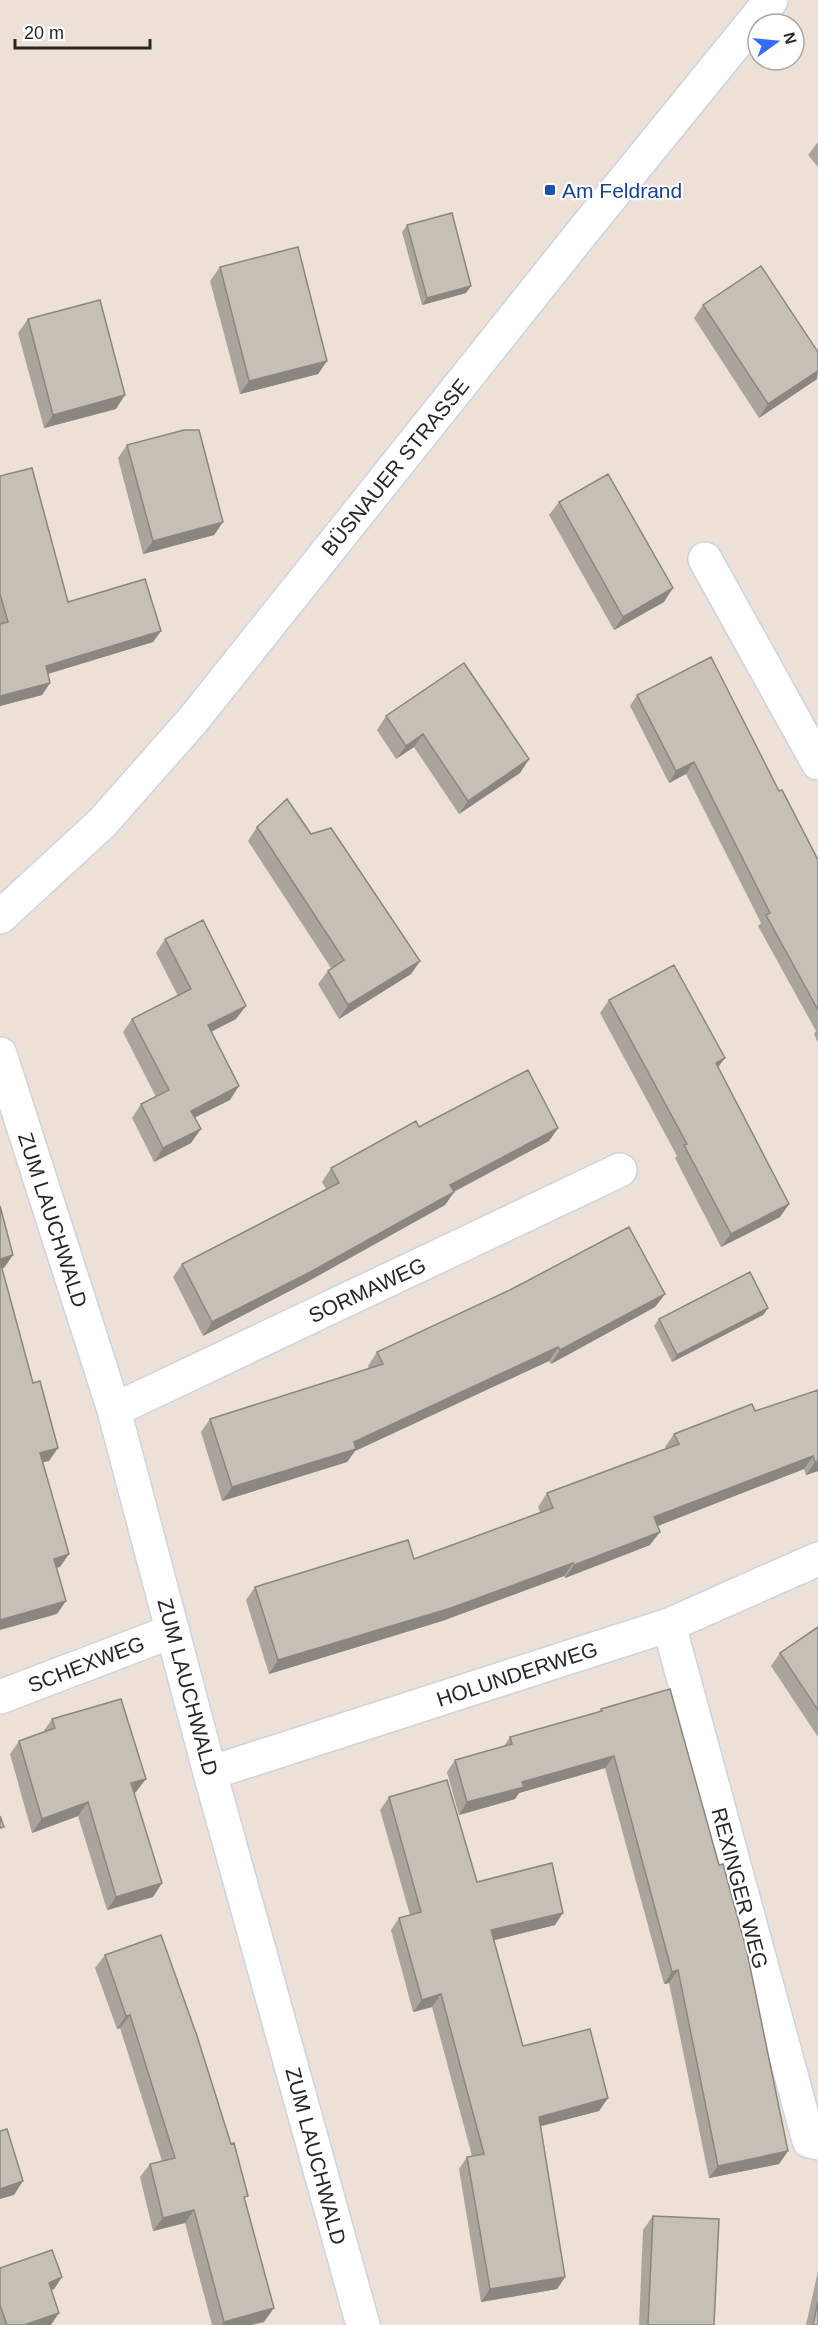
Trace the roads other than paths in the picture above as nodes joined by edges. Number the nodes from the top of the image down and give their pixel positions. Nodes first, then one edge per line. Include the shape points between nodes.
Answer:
1 (771, 0) edge
2 (705, 559) dead end
3 (818, 763) edge
4 (0, 917) edge
5 (0, 1054) edge
6 (620, 1170) dead end
7 (114, 1410) junction
8 (818, 1559) edge
9 (669, 1625) junction
10 (173, 1631) junction
11 (0, 1697) edge
12 (210, 1773) junction
13 (818, 2143) edge
14 (363, 2325) edge

1 - 4 street, BÜSNAUER STRASSE via 193,720 102,823
2 - 3 street
5 - 7 street, ZUM LAUCHWALD
6 - 7 street, SORMAWEG
7 - 10 street, ZUM LAUCHWALD
8 - 9 street, HOLUNDERWEG
9 - 12 street, HOLUNDERWEG
9 - 13 street, REXINGER WEG via 808,2141
10 - 11 street, SCHEXWEG
10 - 12 street, ZUM LAUCHWALD
12 - 14 street, ZUM LAUCHWALD

